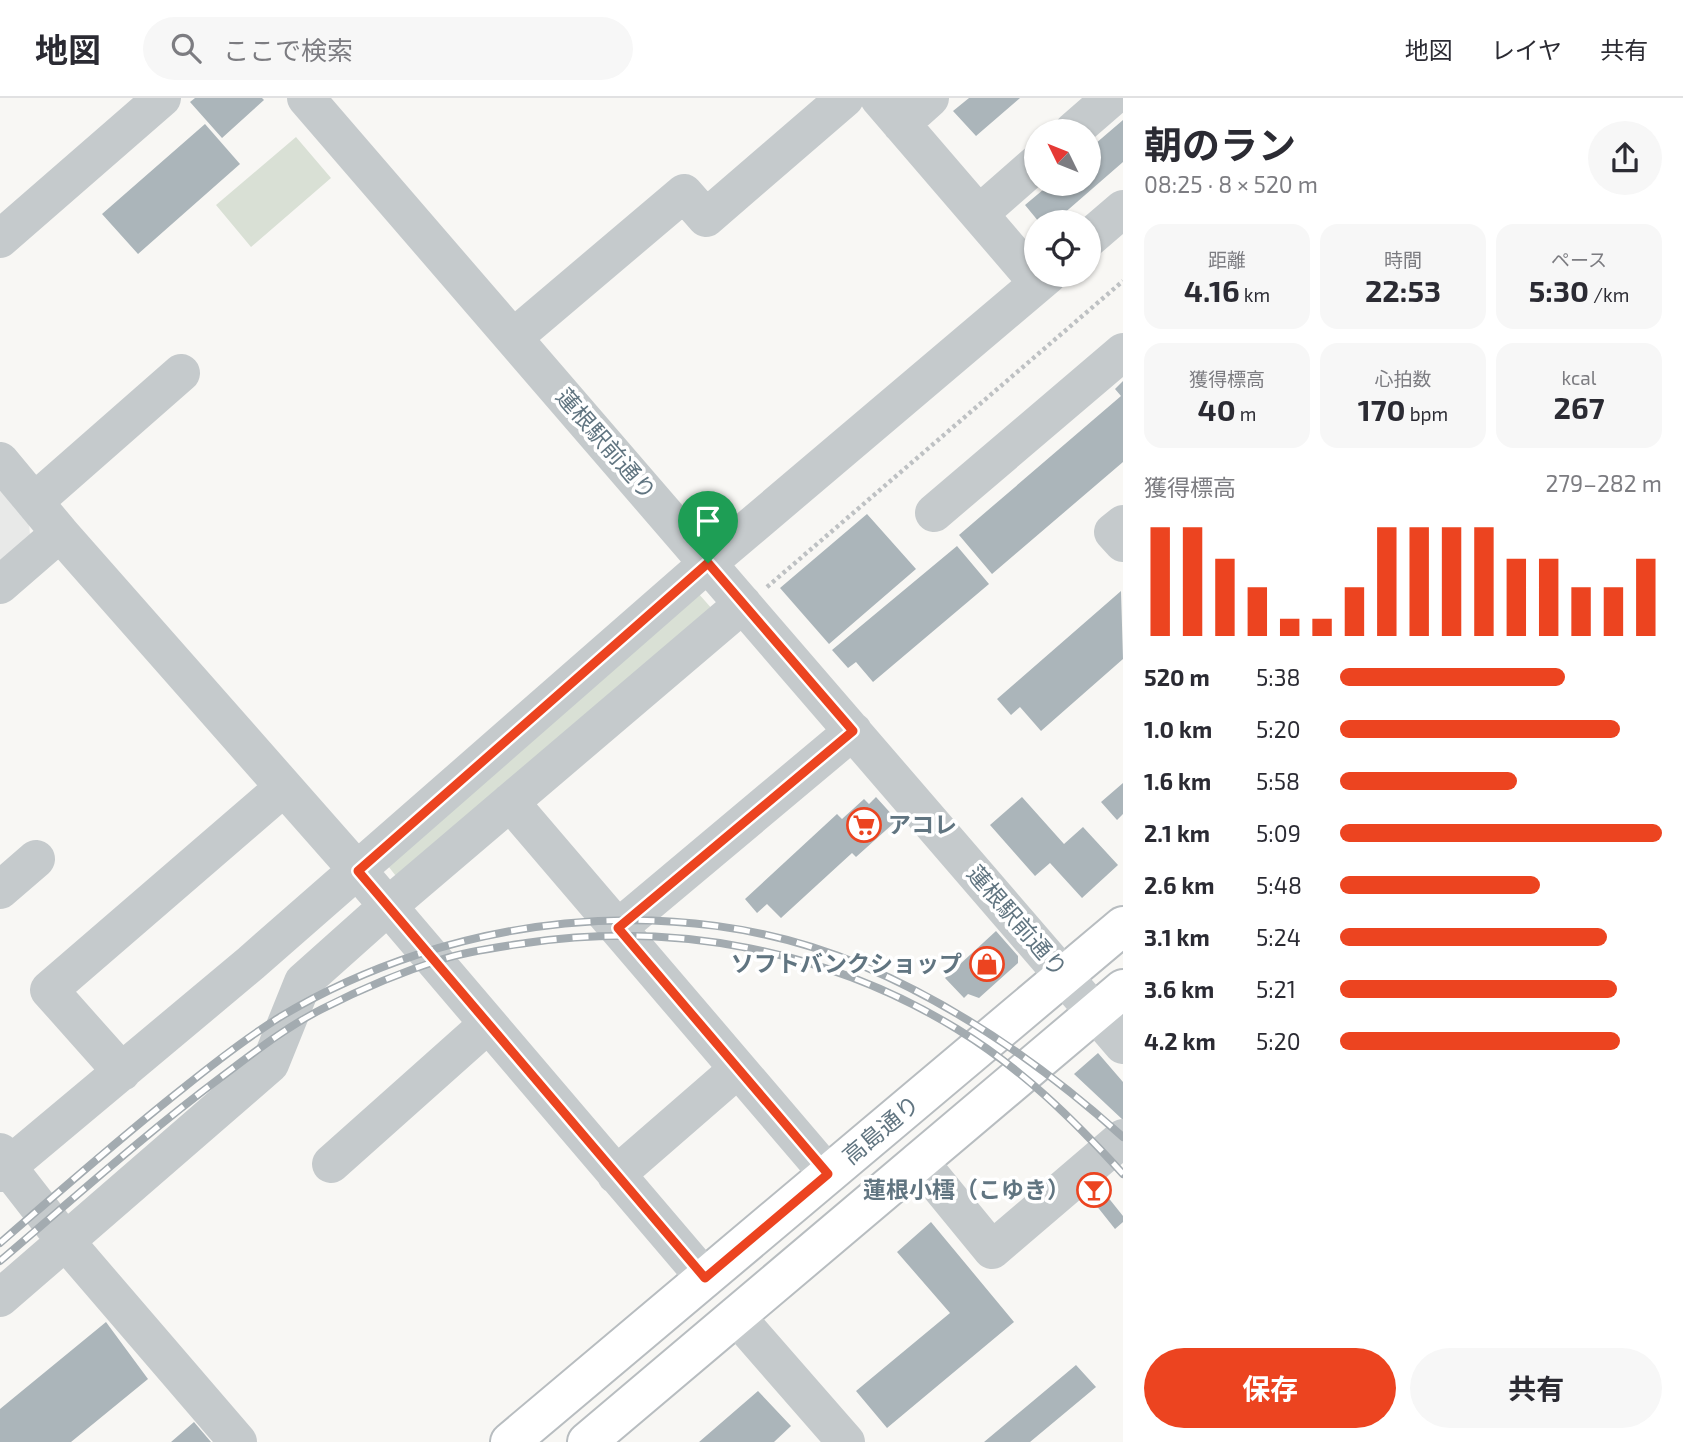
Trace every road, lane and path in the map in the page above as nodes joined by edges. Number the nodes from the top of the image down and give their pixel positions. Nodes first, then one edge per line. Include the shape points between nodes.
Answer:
1 (162, 98) edge
2 (306, 98) edge
3 (845, 98) edge
4 (930, 98) edge
5 (1111, 98) edge
6 (890, 111) edge
7 (1087, 119) edge
8 (1024, 175) edge
9 (1123, 209) edge
10 (979, 214) junction
11 (1101, 228) edge
12 (0, 239) edge
13 (1024, 260) edge
14 (1123, 281) edge
15 (1034, 287) edge
16 (514, 337) junction
17 (1123, 352) edge
18 (181, 373) dead end
19 (0, 461) edge
20 (34, 502) junction
21 (934, 513) dead end
22 (1123, 524) edge
23 (60, 533) junction
24 (1123, 543) edge
25 (708, 563) junction
26 (0, 585) edge
27 (753, 597) junction
28 (853, 731) junction
29 (283, 788) junction
30 (510, 802) junction
31 (36, 859) dead end
32 (358, 871) junction
33 (0, 891) edge
34 (387, 906) junction
35 (1123, 926) edge
36 (618, 928) junction
37 (1064, 976) junction
38 (1109, 1001) edge
39 (488, 1024) junction
40 (1123, 1045) edge
41 (738, 1069) junction
42 (122, 1072) junction
43 (1123, 1138) edge
44 (919, 1161) junction
45 (3, 1164) edge
46 (331, 1164) dead end
47 (828, 1174) junction
48 (616, 1175) junction
49 (66, 1242) junction
50 (705, 1278) junction
51 (0, 1298) edge
52 (736, 1316) junction
53 (239, 1442) edge
54 (510, 1442) edge
55 (587, 1442) edge
56 (846, 1442) edge

1 - 12 street
2 - 16 street, 蓮根駅前通り
3 - 16 street via 706,218 684,193
4 - 6 street
5 - 7 street
6 - 10 street
8 - 10 street
9 - 11 street
10 - 13 street
14 - 27 path
15 - 25 street
16 - 25 street, 蓮根駅前通り
17 - 21 street
18 - 20 street
19 - 20 street
20 - 23 street
22 - 24 street via 1113,532
23 - 26 street
23 - 29 street
25 - 27 street, 蓮根駅前通り
25 - 32 street
27 - 28 street, 蓮根駅前通り
27 - 30 street
28 - 36 street
28 - 37 street, 蓮根駅前通り
29 - 32 street
29 - 42 street via 49,990
30 - 34 street
30 - 36 street
31 - 33 street
32 - 34 street
32 - 42 street
34 - 39 street
34 - 49 street via 303,982 270,1064
35 - 37 main road, 高島通り
36 - 41 street
37 - 38 street, 蓮根駅前通り
37 - 47 main road, 高島通り
38 - 40 street, 蓮根駅前通り
38 - 44 main road
39 - 46 street
39 - 48 street
41 - 47 street
41 - 48 street
42 - 45 street
43 - 44 street via 992,1250
44 - 52 main road
45 - 49 street
47 - 50 main road, 高島通り
48 - 50 street
49 - 51 street
49 - 53 street
50 - 54 main road, 高島通り
52 - 55 main road
52 - 56 street

